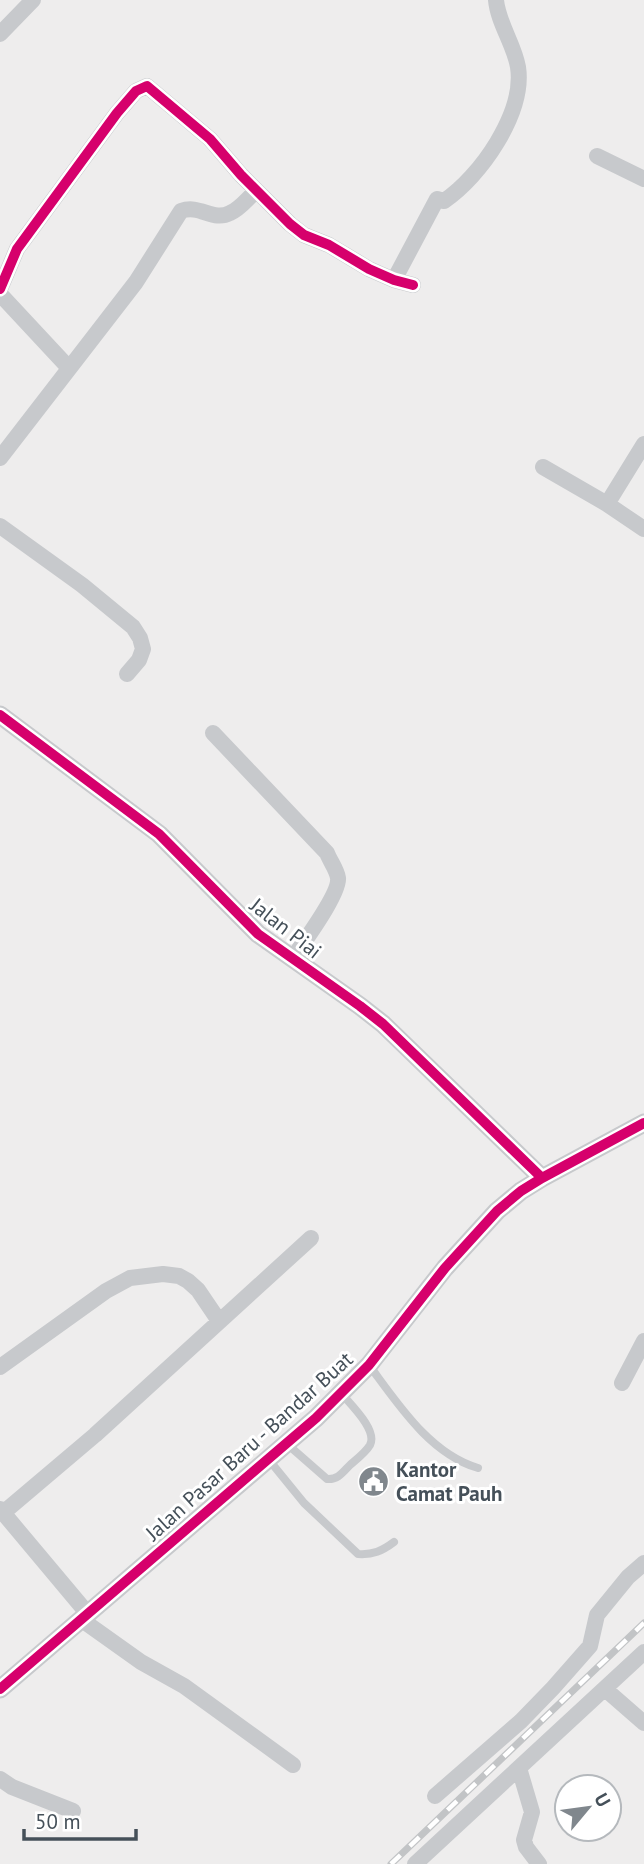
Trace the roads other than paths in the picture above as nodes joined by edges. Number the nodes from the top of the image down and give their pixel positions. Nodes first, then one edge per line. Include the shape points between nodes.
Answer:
1 (33, 0) edge
2 (496, 0) edge
3 (0, 34) edge
4 (597, 156) dead end
5 (644, 179) edge
6 (256, 191) junction
7 (394, 280) junction
8 (413, 285) dead end
9 (0, 292) edge
10 (68, 367) junction
11 (644, 444) edge
12 (0, 458) edge
13 (543, 467) dead end
14 (607, 504) junction
15 (0, 526) edge
16 (644, 529) edge
17 (127, 674) dead end
18 (0, 715) edge
19 (213, 733) dead end
20 (292, 959) junction
21 (644, 1123) edge
22 (542, 1178) junction
23 (311, 1238) dead end
24 (219, 1321) junction
25 (644, 1341) edge
26 (369, 1365) junction
27 (0, 1367) edge
28 (622, 1383) dead end
29 (341, 1393) junction
30 (287, 1444) junction
31 (269, 1460) junction
32 (478, 1468) dead end
33 (1, 1511) edge
34 (394, 1542) dead end
35 (644, 1563) edge
36 (85, 1617) junction
37 (644, 1652) edge
38 (0, 1689) edge
39 (606, 1689) junction
40 (644, 1723) edge
41 (293, 1765) dead end
42 (519, 1768) junction
43 (0, 1779) edge
44 (435, 1797) dead end
45 (73, 1811) dead end
46 (415, 1864) edge
47 (539, 1864) edge

1 - 3 street
2 - 7 street via 519,71 510,115 490,156 474,175 444,201 437,199
4 - 5 street
6 - 7 street via 304,234
6 - 9 street via 210,139 147,86 142,87 117,113 18,249
6 - 10 street via 222,216 191,208 181,211 136,282
7 - 8 street
9 - 10 street
10 - 12 street
11 - 14 street
13 - 14 street
14 - 16 street
15 - 17 street via 133,627 143,649
18 - 20 street, Jalan Piai via 159,834 258,934
19 - 20 street via 327,853 338,877 325,909
20 - 22 street, Jalan Piai via 393,1033
21 - 22 street, Jalan Pasar Baru - Bandar Buat
22 - 26 street, Jalan Pasar Baru - Bandar Buat via 505,1204 473,1236
23 - 24 street
24 - 27 street via 179,1276 130,1278
24 - 33 street via 96,1435
25 - 28 street
26 - 29 street, Jalan Pasar Baru - Bandar Buat
26 - 32 lane via 397,1404 448,1456
29 - 30 street, Jalan Pasar Baru - Bandar Buat
29 - 30 lane via 372,1437 371,1444 345,1471 327,1479
30 - 31 street, Jalan Pasar Baru - Bandar Buat
31 - 34 lane via 304,1503 358,1554 381,1552
31 - 36 street, Jalan Pasar Baru - Bandar Buat
33 - 36 street
35 - 44 street via 597,1615 590,1646 553,1688
36 - 38 street, Jalan Pasar Baru - Bandar Buat
36 - 41 street via 141,1662 184,1686
37 - 39 street
39 - 40 street
39 - 42 street
42 - 46 street
42 - 47 street via 532,1812 524,1840
43 - 45 street

